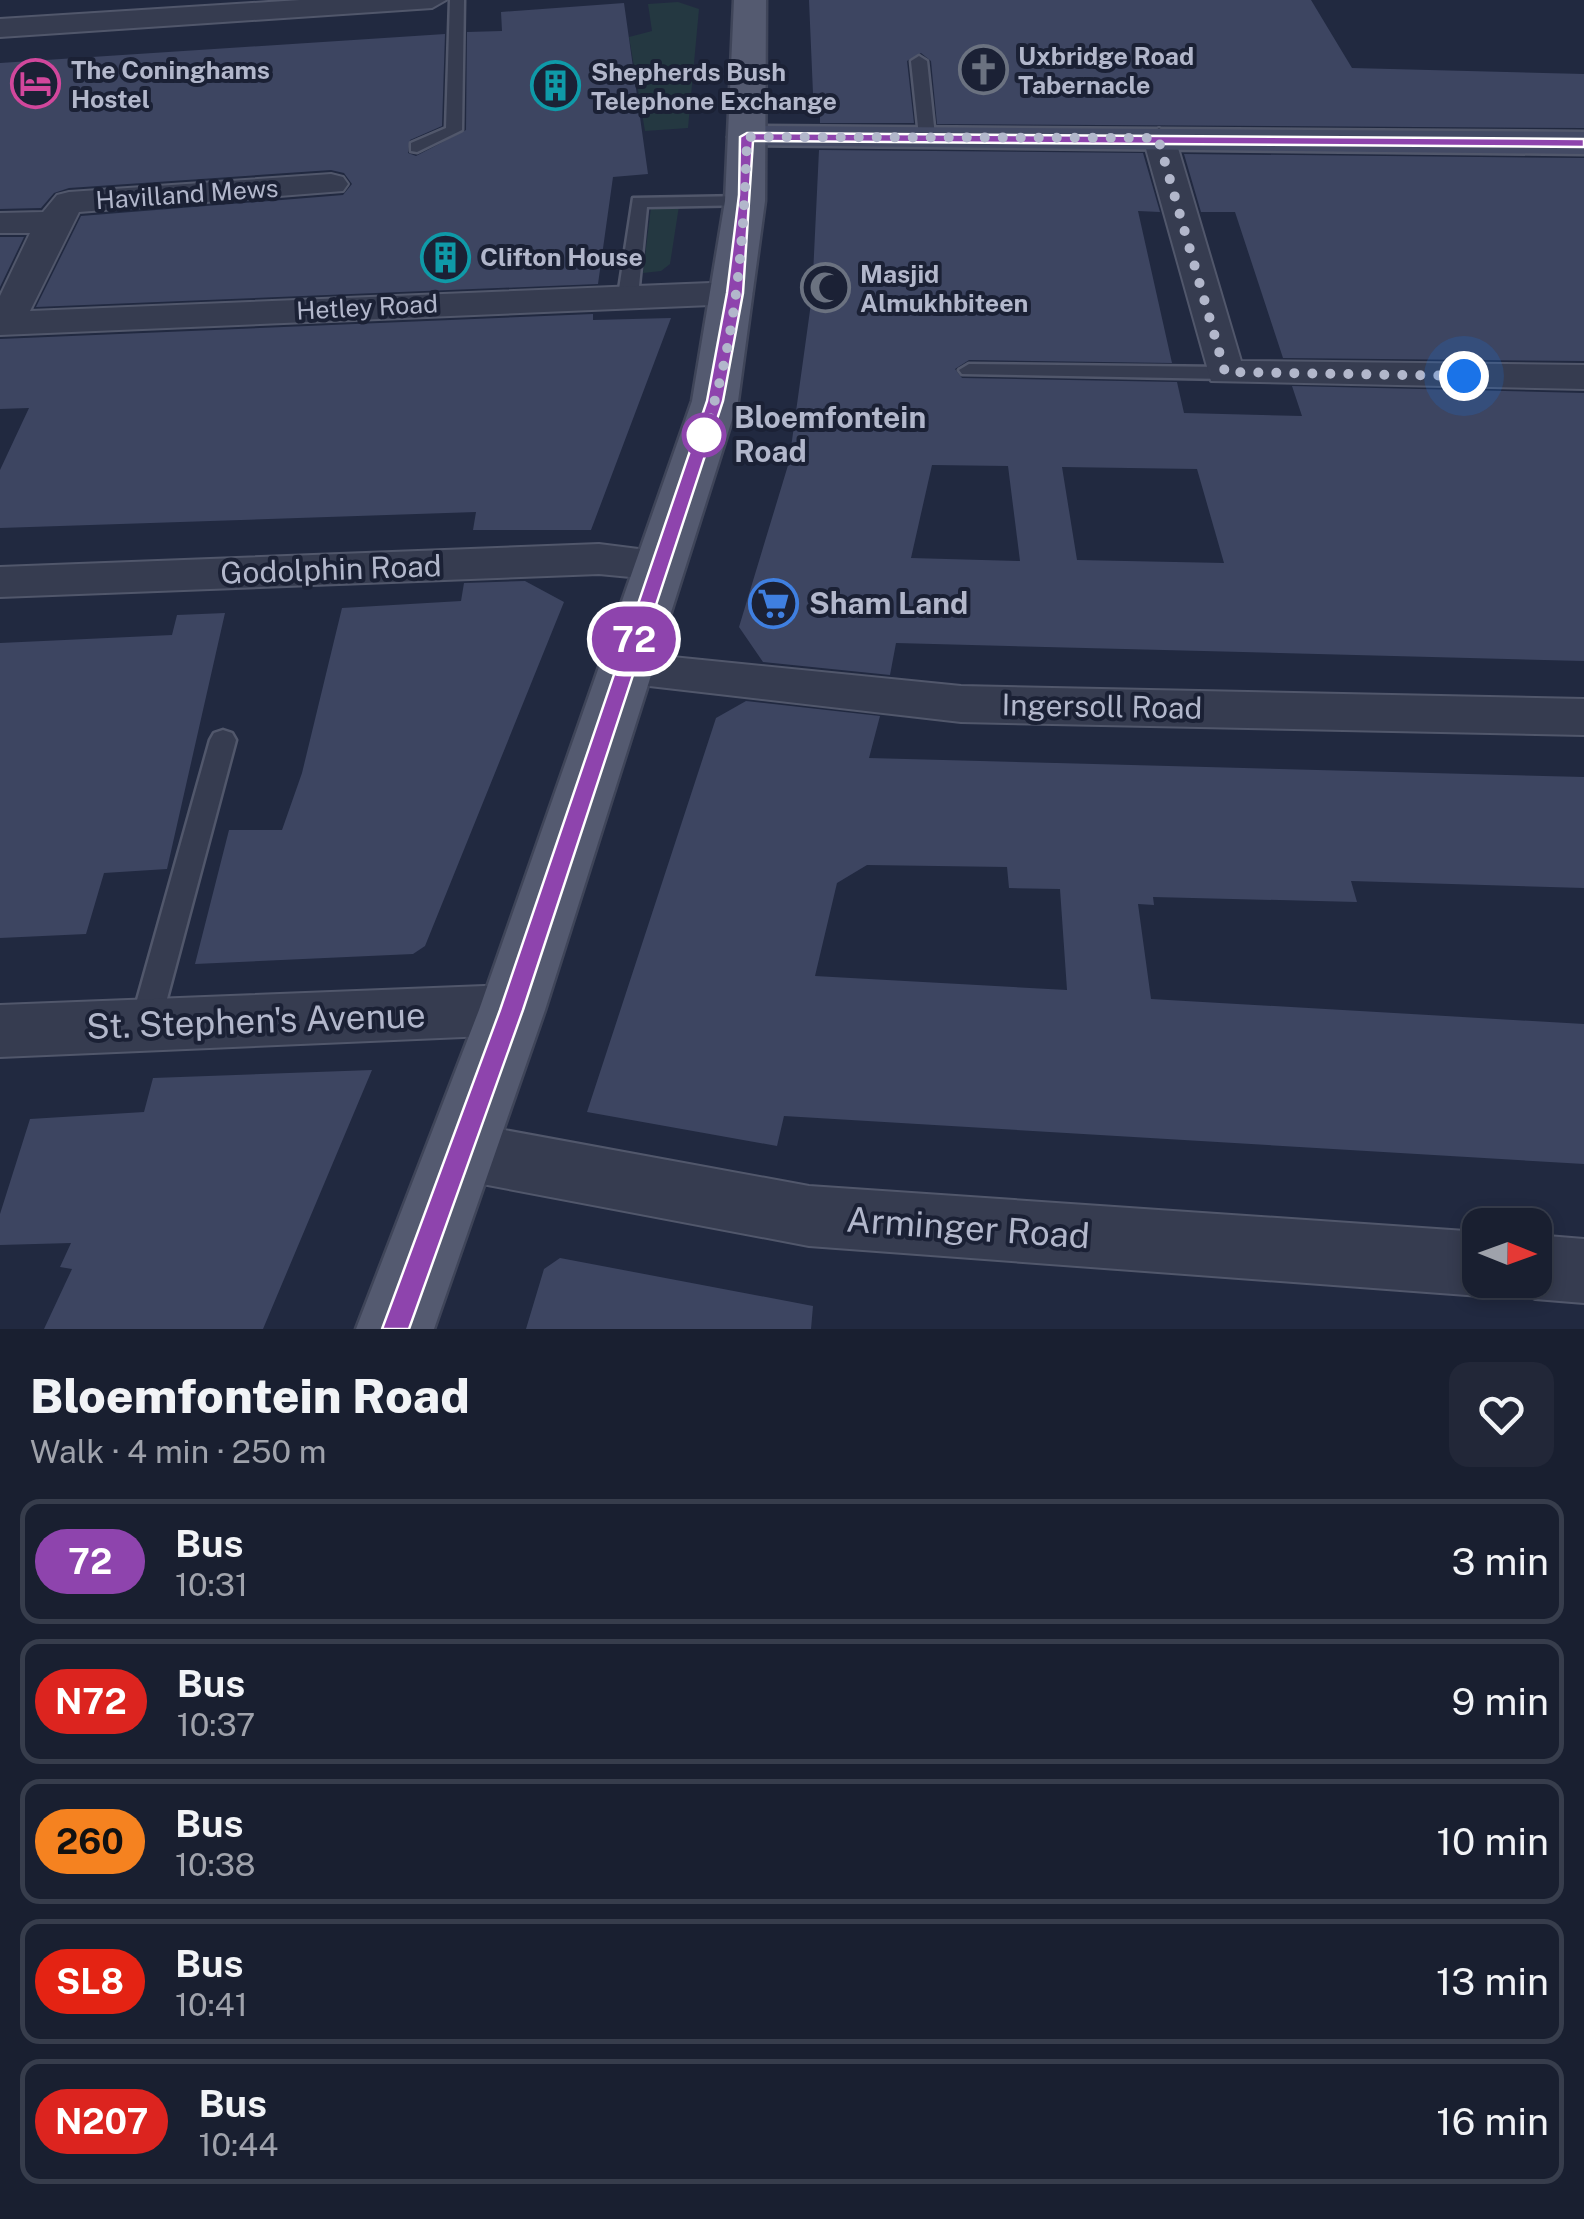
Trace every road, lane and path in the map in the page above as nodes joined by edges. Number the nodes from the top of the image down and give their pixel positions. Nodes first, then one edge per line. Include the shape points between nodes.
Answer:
1 (432, 0) edge
2 (457, 0) edge
3 (750, 0) edge
4 (0, 28) edge
5 (919, 61) dead end
6 (927, 136) junction
7 (747, 137) junction
8 (1158, 138) junction
9 (1584, 143) edge
10 (417, 147) dead end
11 (331, 184) dead end
12 (746, 201) junction
13 (53, 222) junction
14 (0, 223) edge
15 (735, 293) junction
16 (628, 296) junction
17 (3, 323) edge
18 (969, 370) dead end
19 (1225, 372) junction
20 (1584, 377) edge
21 (662, 564) junction
22 (0, 582) edge
23 (622, 669) junction
24 (1584, 717) edge
25 (223, 740) dead end
26 (512, 1010) junction
27 (145, 1026) junction
28 (0, 1031) edge
29 (461, 1152) junction
30 (1462, 1263) edge
31 (1552, 1269) edge
32 (1584, 1271) edge
33 (395, 1329) edge

1 - 4 street
2 - 10 lane via 454,130
3 - 7 main road
5 - 6 lane
6 - 7 street
6 - 8 street
7 - 12 main road
8 - 9 street
8 - 19 street
11 - 13 street, Havilland Mews via 69,202
12 - 15 main road
12 - 16 lane via 639,202
13 - 14 street, Havilland Mews
13 - 17 street, Havilland Mews
15 - 16 street, Hetley Road
15 - 21 main road via 715,401
16 - 17 street, Hetley Road
18 - 19 lane
19 - 20 street
21 - 22 street, Godolphin Road via 599,559
21 - 23 main road
23 - 24 street, Ingersoll Road via 961,704
23 - 26 main road
25 - 27 lane
26 - 27 street, St. Stephen's Avenue
26 - 29 main road
27 - 28 street, St. Stephen's Avenue
29 - 30 street, Arminger Road via 809,1216
29 - 33 main road
31 - 32 street

